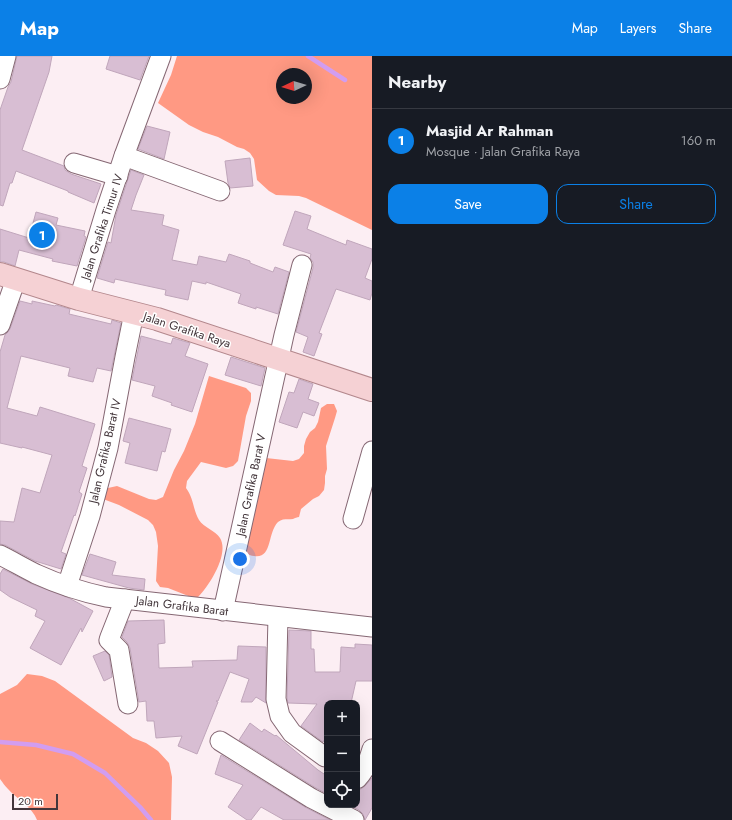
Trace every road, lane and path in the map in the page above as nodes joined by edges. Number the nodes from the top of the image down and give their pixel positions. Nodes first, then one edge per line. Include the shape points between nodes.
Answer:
1 (6, 56) edge
2 (162, 56) edge
3 (0, 79) edge
4 (124, 156) junction
5 (74, 162) dead end
6 (118, 176) junction
7 (220, 191) dead end
8 (302, 265) dead end
9 (8, 276) edge
10 (79, 299) junction
11 (134, 313) junction
12 (0, 325) edge
13 (279, 360) junction
14 (372, 390) edge
15 (372, 451) edge
16 (353, 519) dead end
17 (0, 555) edge
18 (67, 586) junction
19 (125, 599) junction
20 (224, 611) junction
21 (278, 617) junction
22 (372, 627) edge
23 (128, 704) dead end
24 (220, 741) dead end
25 (372, 749) edge
26 (324, 756) edge
27 (360, 776) edge
28 (324, 803) edge
29 (336, 808) edge
30 (354, 820) edge

1 - 3 street
2 - 4 street, Jalan Grafika Timur IV
4 - 6 street, Jalan Grafika Timur IV
4 - 7 street
5 - 6 street
6 - 10 street, Jalan Grafika Timur IV
8 - 13 street, Jalan Grafika Barat V
9 - 10 main road, Jalan Grafika Raya
9 - 12 street
10 - 11 main road, Jalan Grafika Raya
11 - 13 main road, Jalan Grafika Raya
11 - 18 street, Jalan Grafika Barat IV via 108,448 90,516
13 - 14 main road, Jalan Grafika Raya
13 - 20 street, Jalan Grafika Barat V
15 - 16 street
17 - 18 street, Jalan Grafika Barat via 36,574
18 - 19 street, Jalan Grafika Barat via 87,593
19 - 20 street, Jalan Grafika Barat
19 - 23 street via 110,640 119,650
20 - 21 street, Jalan Grafika Barat
21 - 22 street, Jalan Grafika Barat
21 - 26 street via 276,699 280,716 292,734
24 - 28 street via 311,798
25 - 27 street via 368,764
29 - 30 street

